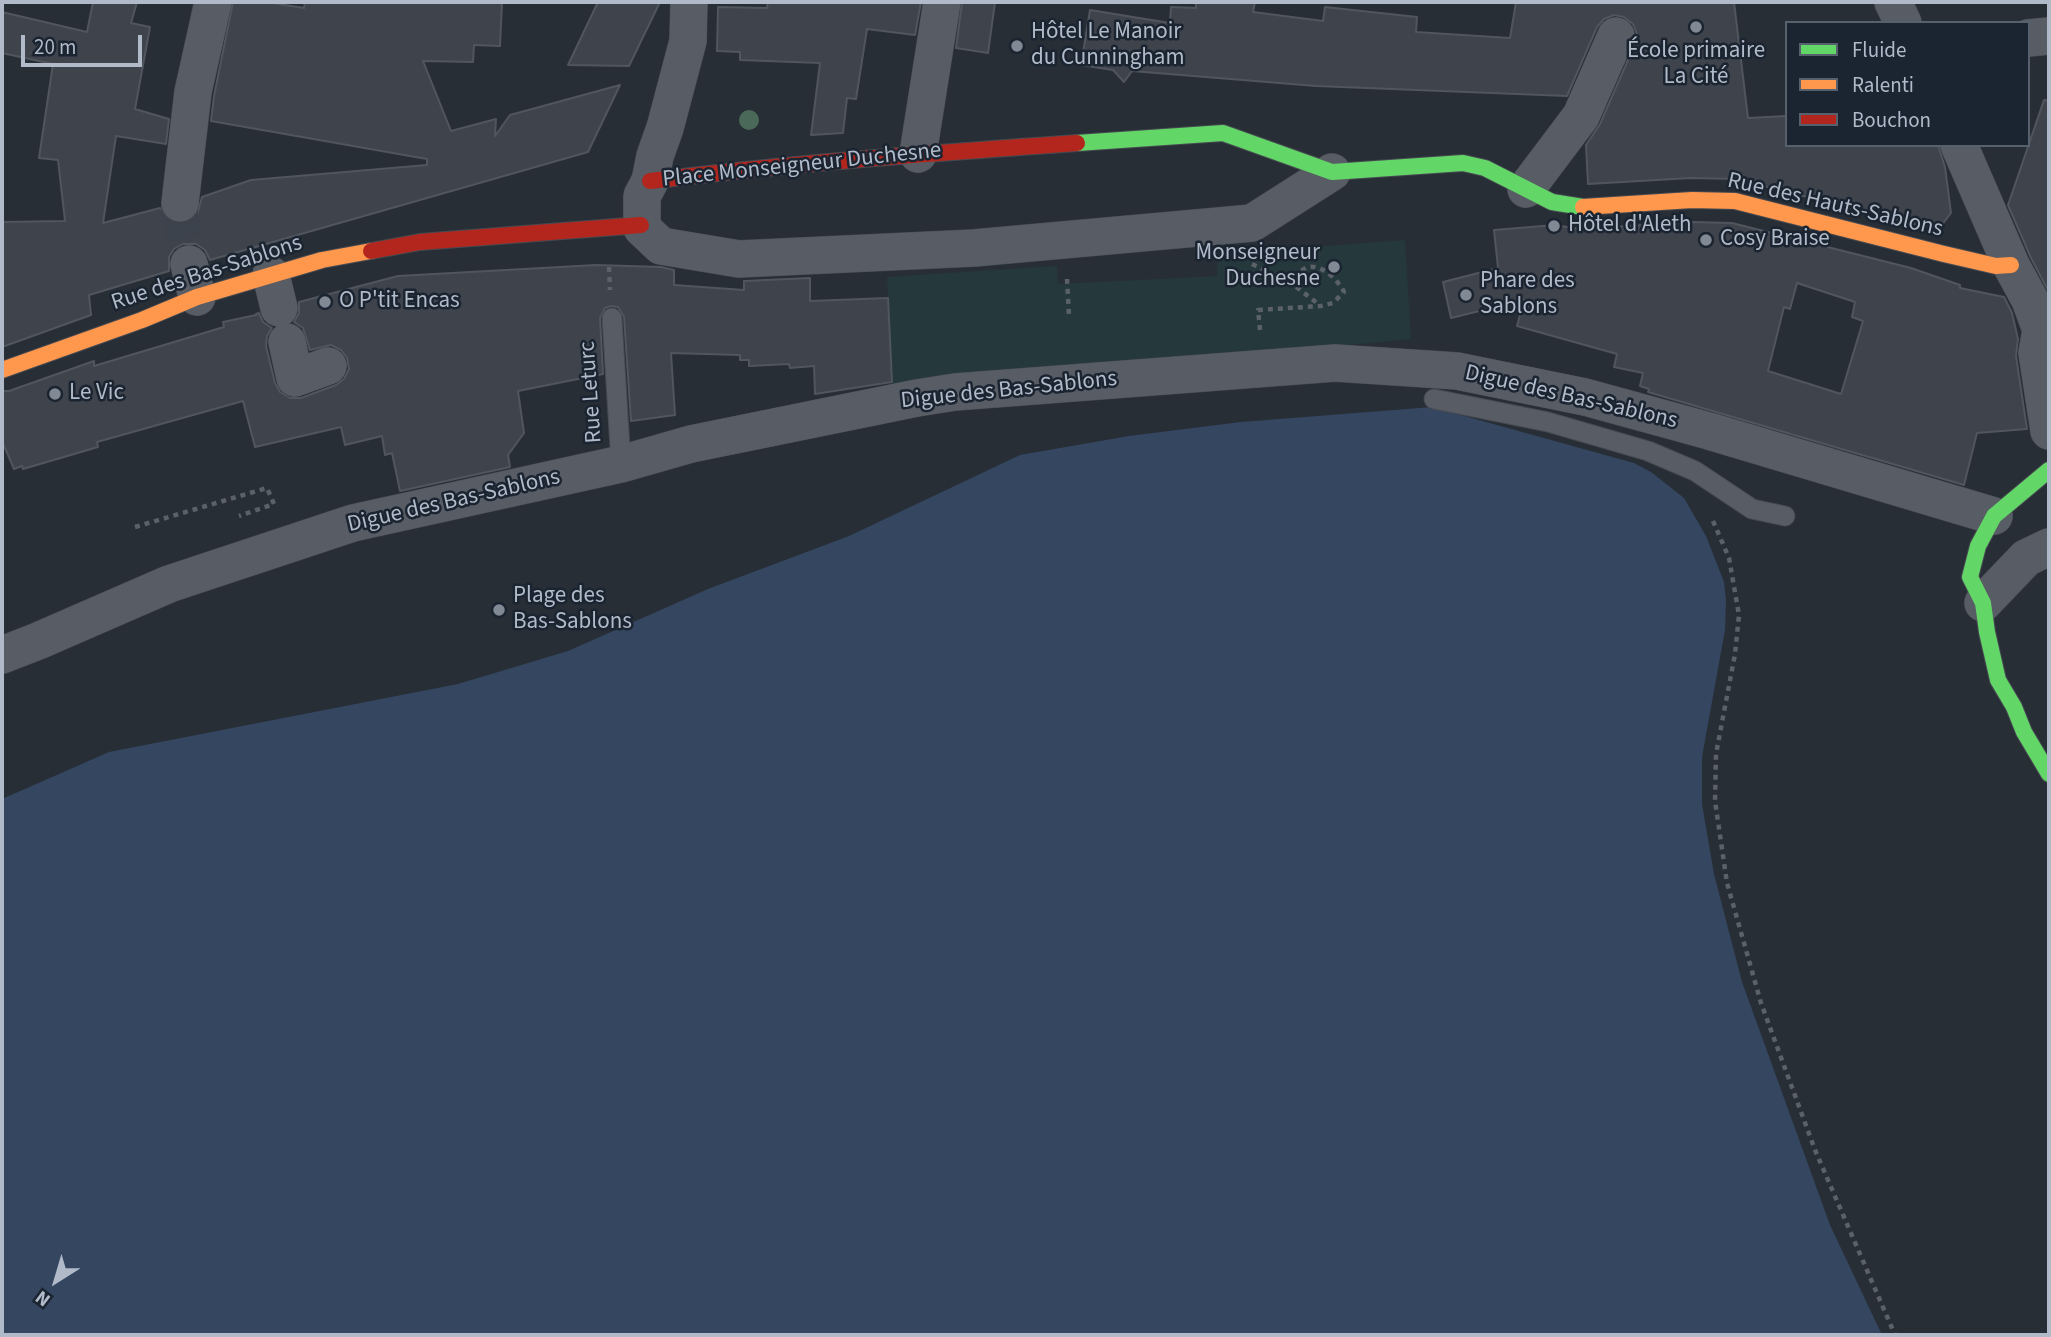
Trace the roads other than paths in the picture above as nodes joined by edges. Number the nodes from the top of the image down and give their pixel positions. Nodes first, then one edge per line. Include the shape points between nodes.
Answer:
1 (213, 2) edge
2 (689, 2) edge
3 (942, 2) edge
4 (1893, 2) edge
5 (1902, 21) edge
6 (1616, 36) dead end
7 (2049, 36) edge
8 (2030, 38) edge
9 (1960, 147) edge
10 (918, 154) junction
11 (1332, 172) junction
12 (650, 181) junction
13 (1526, 189) junction
14 (180, 203) tunnel mouth
15 (641, 225) junction
16 (2011, 265) junction
17 (279, 308) junction
18 (2042, 314) edge
19 (612, 318) dead end
20 (328, 366) dead end
21 (2, 370) edge
22 (1434, 399) dead end
23 (2049, 431) edge
24 (621, 464) junction
25 (2049, 470) edge
26 (1785, 516) dead end
27 (1994, 516) junction
28 (2049, 547) edge
29 (1983, 603) junction
30 (2, 654) edge
31 (2049, 774) edge

1 - 14 street via 193,92
2 - 12 street via 688,41
3 - 10 street
4 - 5 street
6 - 13 street via 1581,116
7 - 8 street
9 - 16 street
10 - 11 street, Place Monseigneur Duchesne via 1223,133
10 - 12 street, Place Monseigneur Duchesne
11 - 13 street, Place Monseigneur Duchesne via 1463,163 1485,168
11 - 15 street, Place Monseigneur Duchesne via 1252,223 974,248 739,259 661,246
12 - 15 street, Place Monseigneur Duchesne via 642,196
13 - 16 street, Rue des Hauts-Sablons via 1552,202 1578,207 1735,201 1944,254
15 - 17 street, Rue des Bas-Sablons via 420,242 322,260
16 - 18 street
17 - 20 street via 295,378
17 - 21 street, Rue des Bas-Sablons via 193,281 142,320
18 - 23 street via 2037,353
19 - 24 lane, Rue Leturc
22 - 26 lane via 1548,422 1648,451 1695,471 1752,509
24 - 27 street, Digue des Bas-Sablons via 691,444 955,392 1335,363 1458,370 1585,397
24 - 30 street, Digue des Bas-Sablons via 353,523 169,584
25 - 27 street
27 - 29 street via 1978,547 1970,578
28 - 29 street via 2026,558
29 - 31 street via 1998,680

